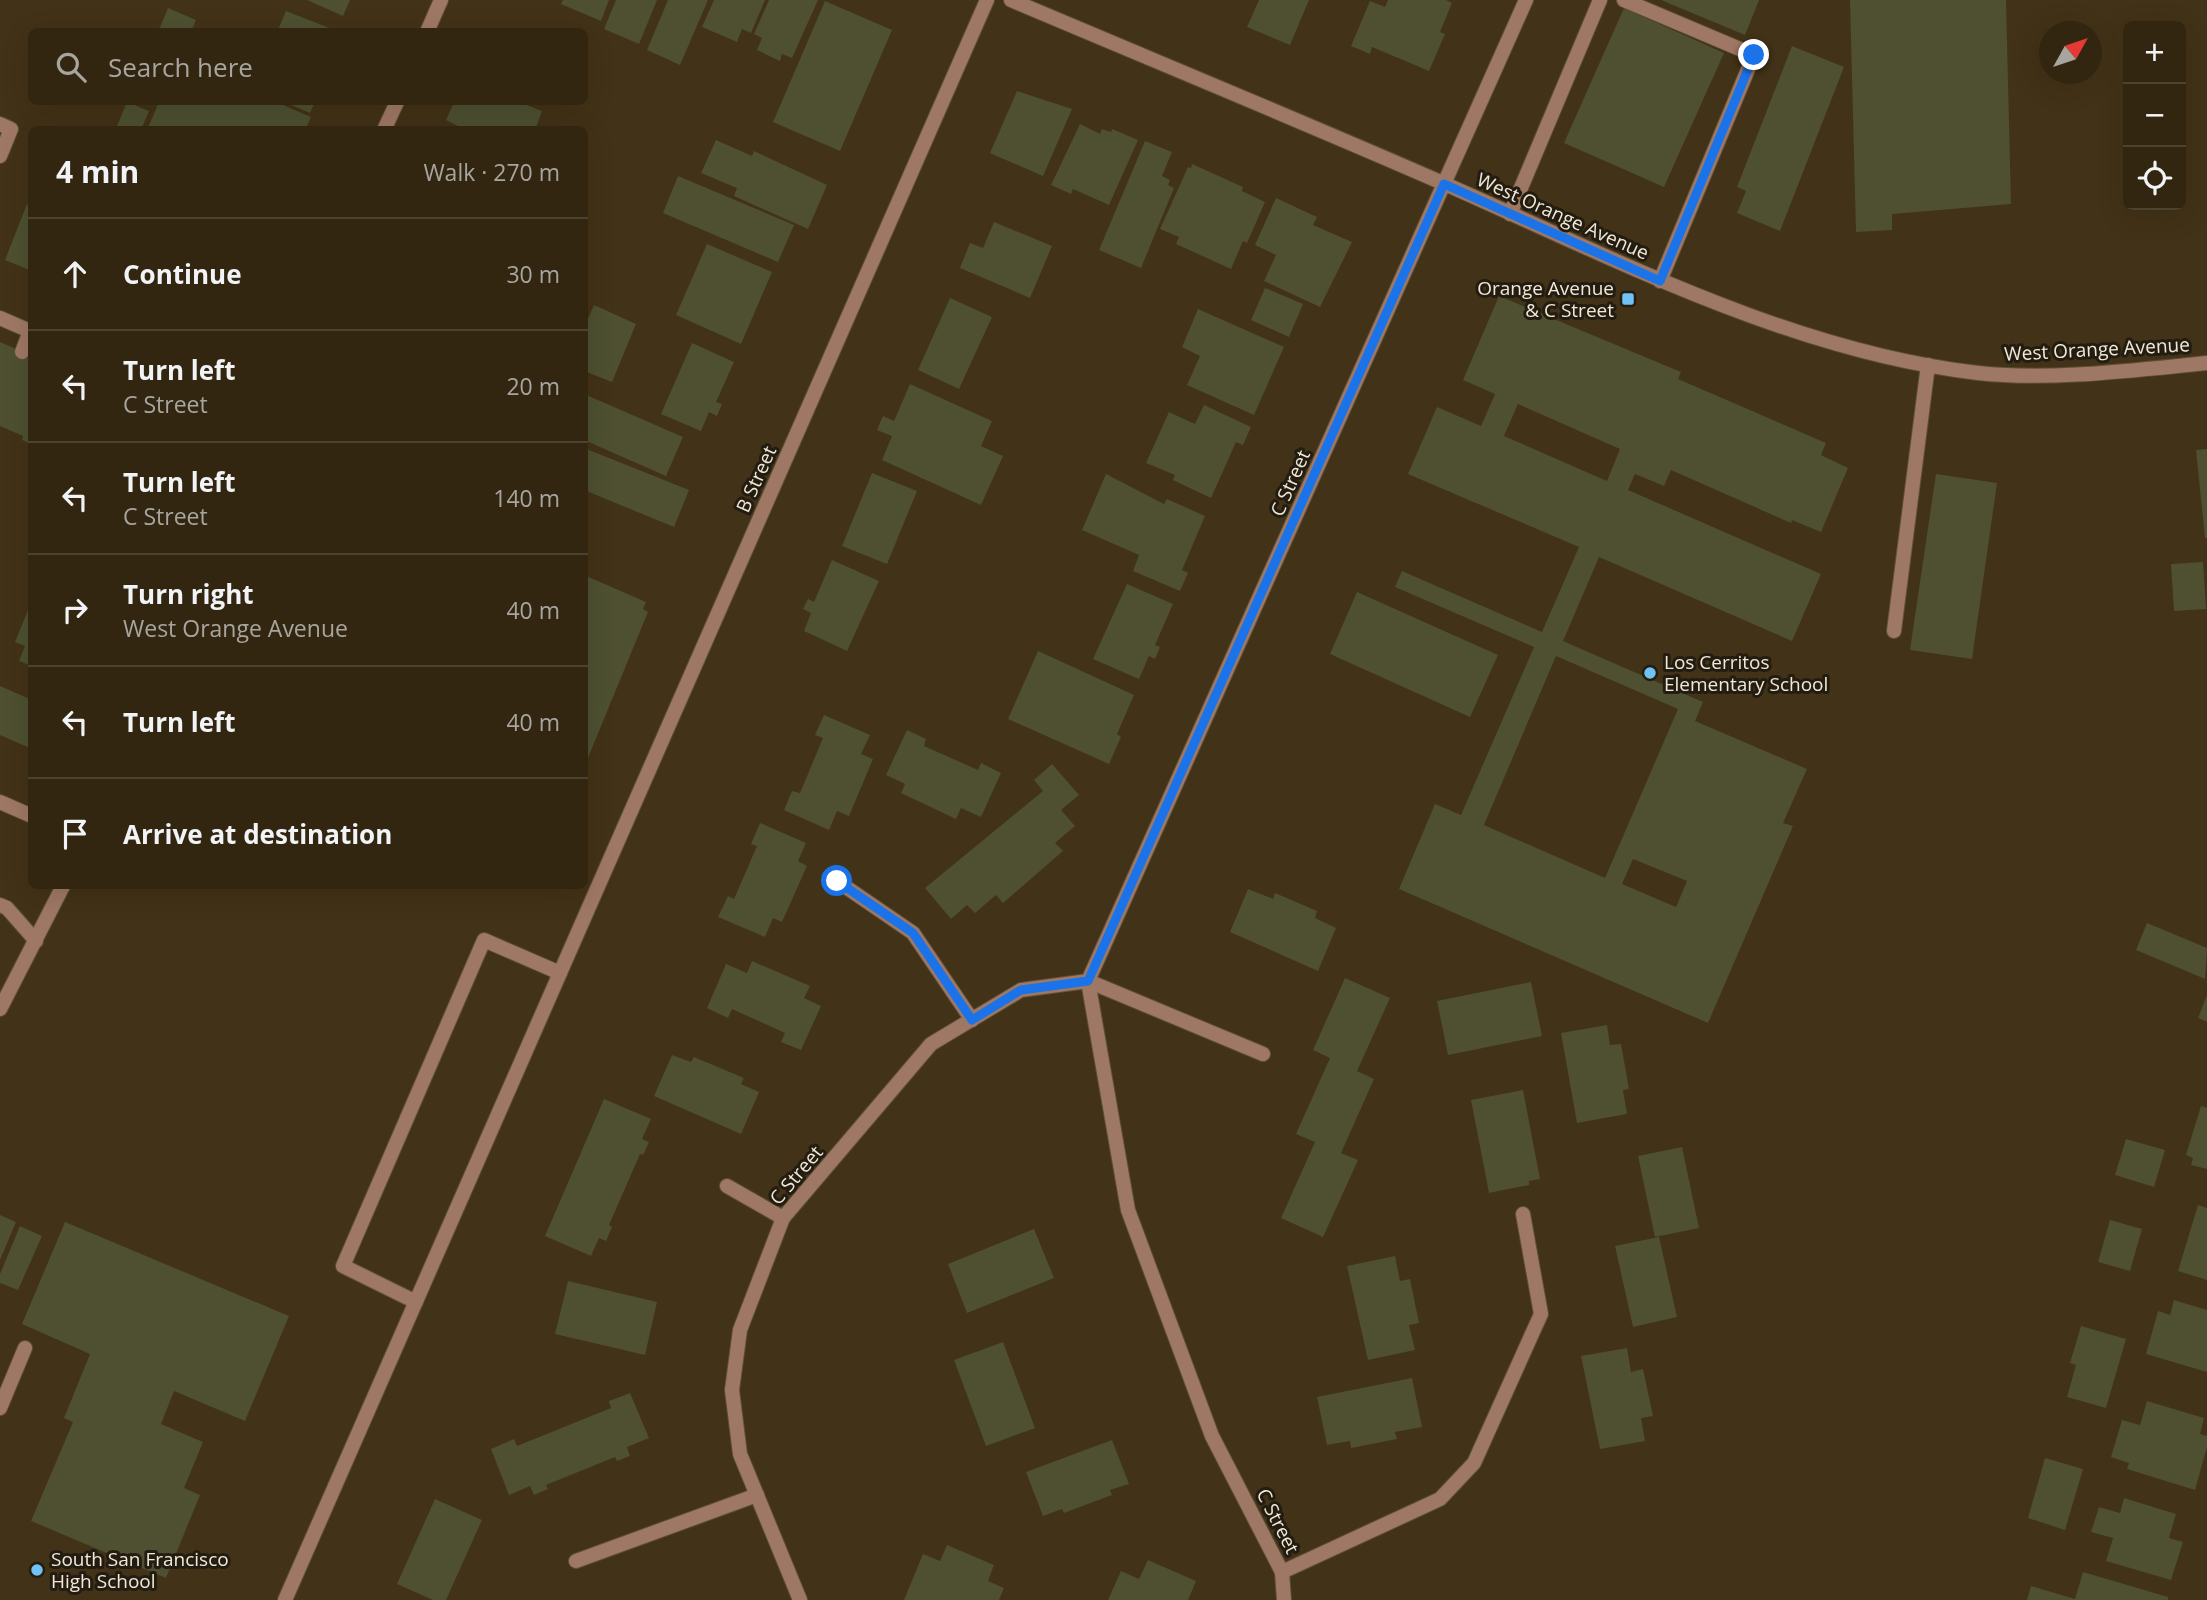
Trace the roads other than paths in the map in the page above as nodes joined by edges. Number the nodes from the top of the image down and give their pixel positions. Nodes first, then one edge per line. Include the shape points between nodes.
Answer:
1 (441, 0) edge
2 (987, 0) edge
3 (1011, 0) edge
4 (1526, 0) edge
5 (1600, 0) edge
6 (1625, 0) edge
7 (429, 28) edge
8 (396, 105) edge
9 (0, 124) edge
10 (386, 126) edge
11 (0, 156) edge
12 (1444, 184) junction
13 (1510, 214) junction
14 (1660, 281) junction
15 (0, 318) edge
16 (28, 330) edge
17 (28, 336) edge
18 (22, 352) dead end
19 (2207, 363) edge
20 (1928, 365) junction
21 (1894, 631) dead end
22 (0, 802) edge
23 (28, 814) edge
24 (837, 881) dead end
25 (62, 889) edge
26 (0, 905) edge
27 (36, 941) junction
28 (560, 973) junction
29 (1088, 981) junction
30 (0, 1009) edge
31 (972, 1020) junction
32 (1263, 1054) dead end
33 (727, 1186) dead end
34 (1523, 1214) dead end
35 (783, 1218) junction
36 (416, 1302) junction
37 (25, 1348) dead end
38 (0, 1408) edge
39 (757, 1495) junction
40 (576, 1560) dead end
41 (1282, 1572) junction
42 (285, 1600) edge
43 (800, 1600) edge
44 (1284, 1600) edge

1 - 7 street
2 - 28 street, B Street
3 - 12 street, West Orange Avenue
4 - 12 street, C Street
5 - 13 street
6 - 14 street via 1754,55
8 - 10 street
9 - 11 street via 11,129
12 - 13 street, West Orange Avenue
12 - 29 street, C Street
13 - 14 street, West Orange Avenue
14 - 20 street, West Orange Avenue via 1810,335
15 - 16 street
17 - 18 street
19 - 20 street, West Orange Avenue via 2070,373 1981,373
20 - 21 street
22 - 23 street
24 - 31 street via 913,933
25 - 27 street
26 - 27 street
27 - 30 street
28 - 36 street, B Street
28 - 36 street via 484,940 343,1266
29 - 31 street, C Street via 1021,990
29 - 32 street
29 - 41 street, C Street via 1128,1210 1212,1436
31 - 35 street, C Street via 931,1044
33 - 35 street
34 - 41 street via 1541,1314 1474,1463 1440,1499
35 - 39 street, C Street via 740,1330 732,1390 740,1454
36 - 42 street, B Street
37 - 38 street
39 - 40 street
39 - 43 street, C Street
41 - 44 street, C Street

